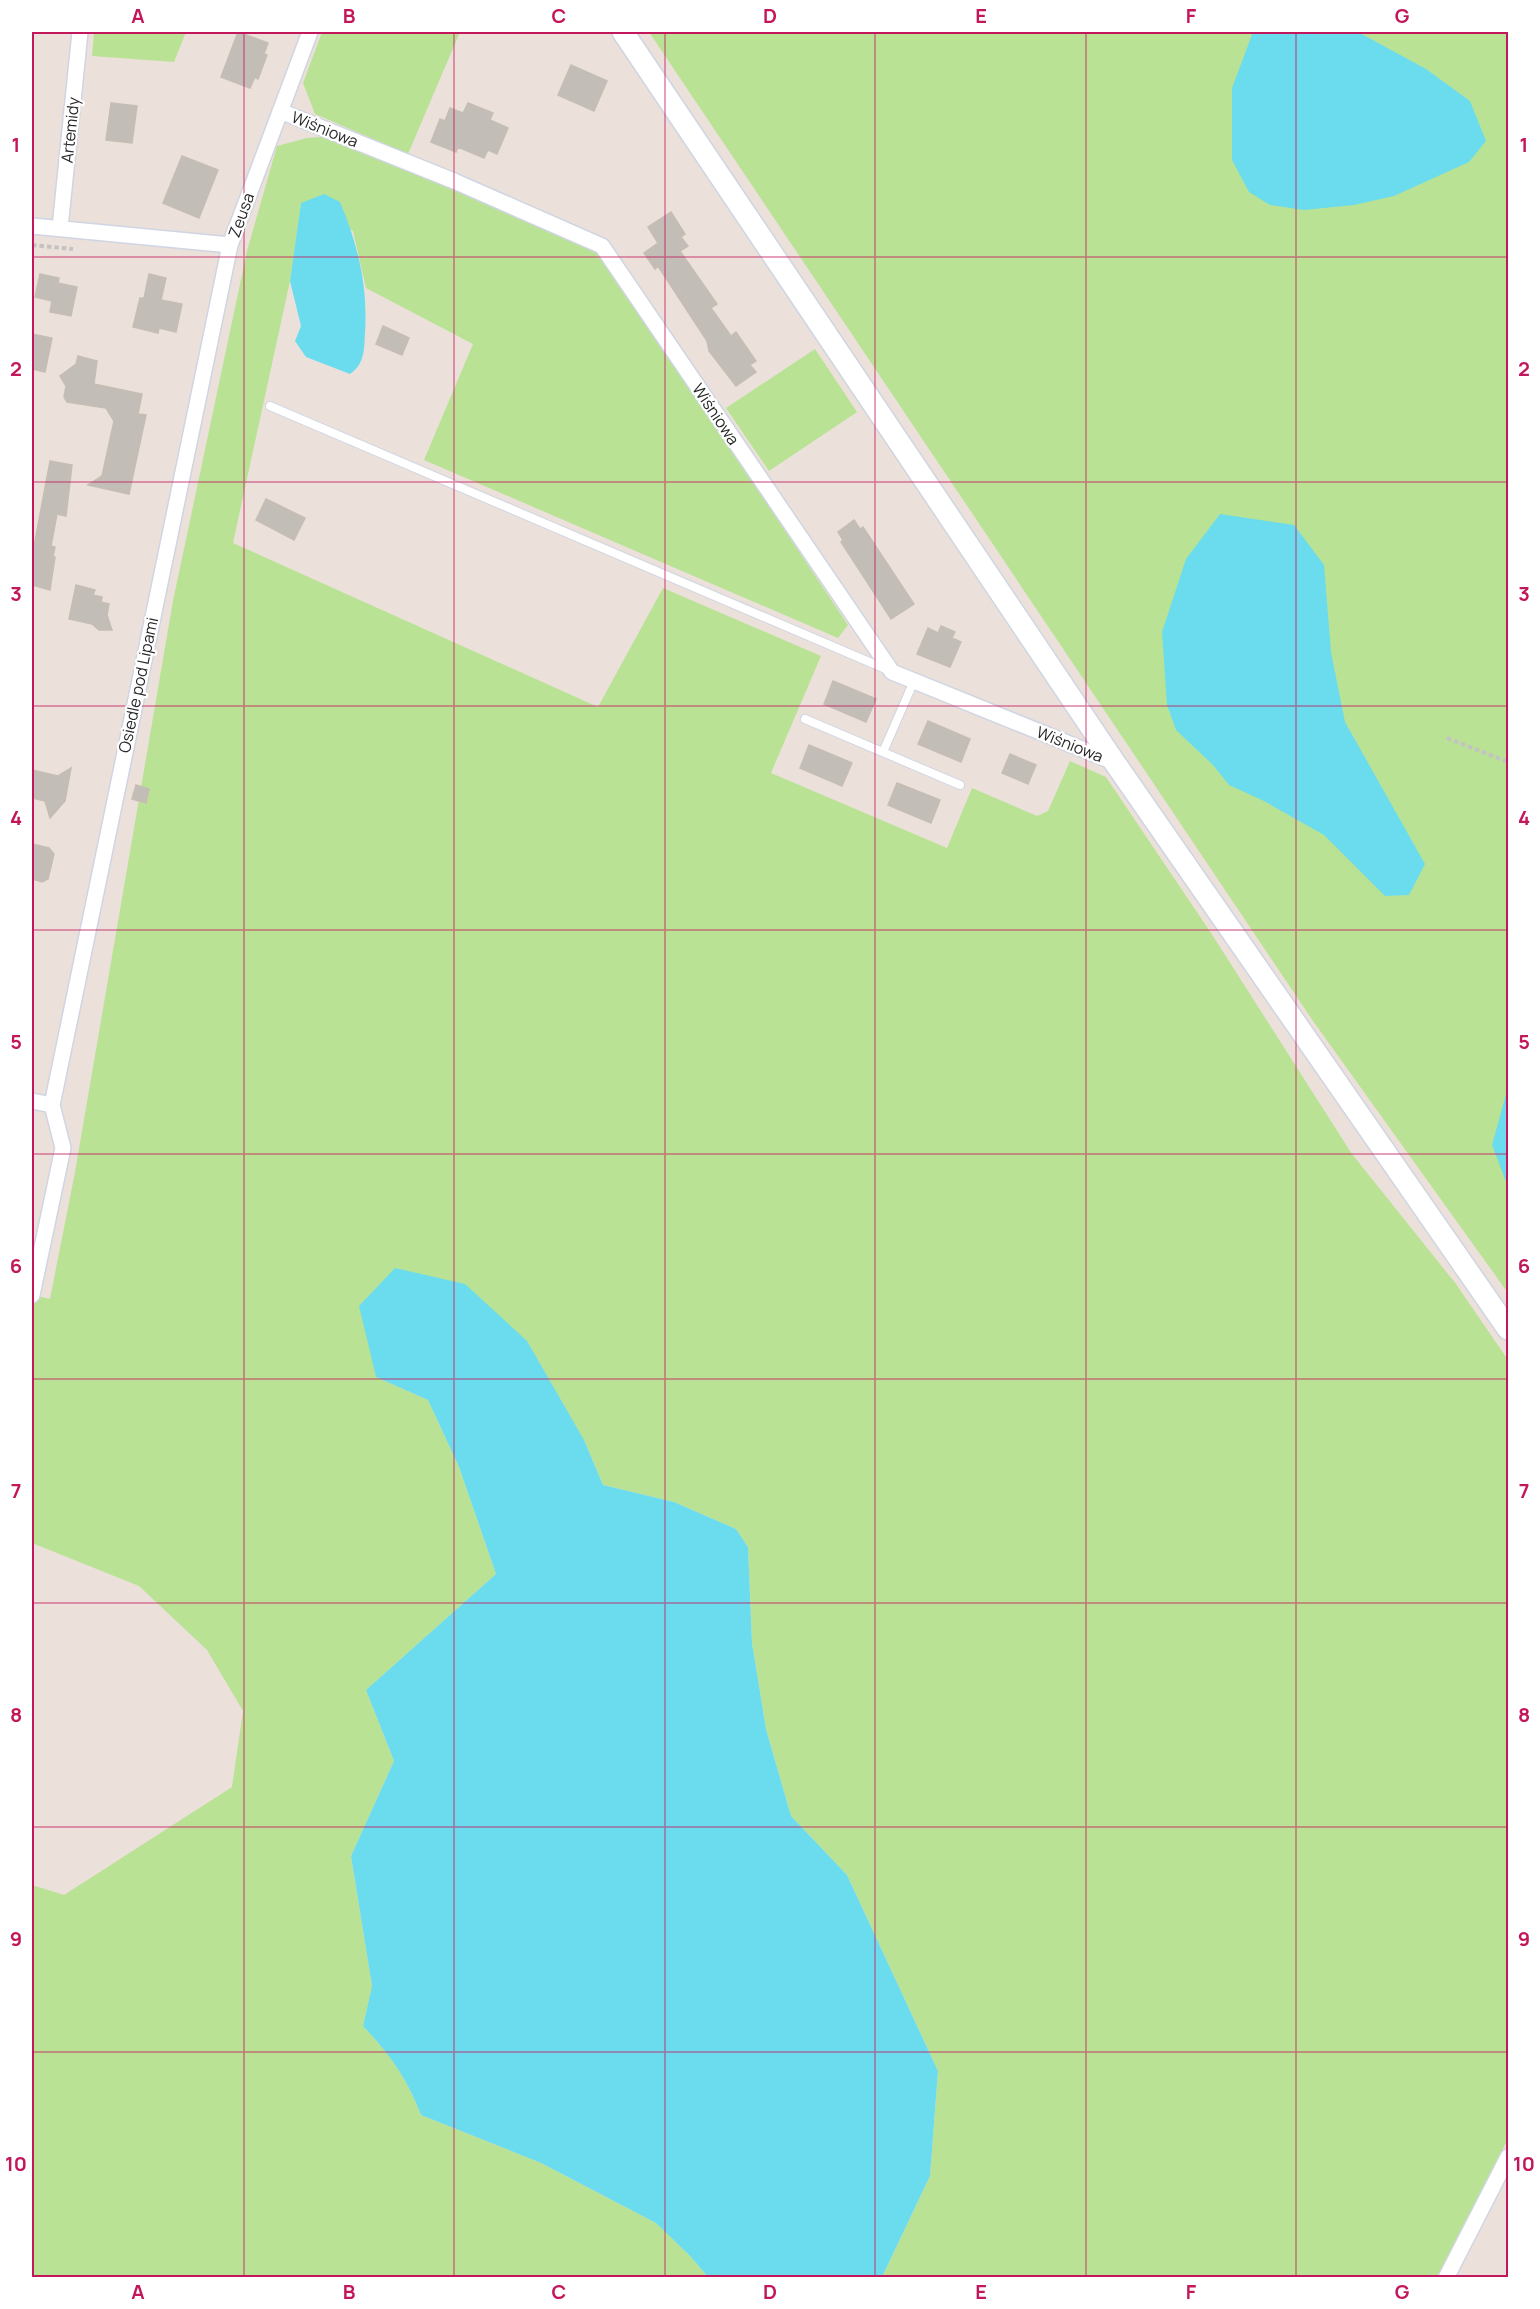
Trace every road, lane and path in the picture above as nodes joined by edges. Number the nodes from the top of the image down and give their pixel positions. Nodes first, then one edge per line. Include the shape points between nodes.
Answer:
1 (80, 32) edge
2 (310, 32) edge
3 (623, 32) edge
4 (280, 111) junction
5 (32, 226) edge
6 (60, 228) junction
7 (32, 245) edge
8 (230, 245) junction
9 (80, 249) dead end
10 (270, 406) dead end
11 (892, 672) junction
12 (914, 681) junction
13 (805, 719) dead end
14 (1447, 738) dead end
15 (883, 752) junction
16 (1509, 762) edge
17 (1115, 763) junction
18 (960, 785) dead end
19 (32, 1101) edge
20 (52, 1105) junction
21 (32, 1295) edge
22 (1509, 1329) edge
23 (1509, 2157) edge
24 (1446, 2277) edge

1 - 6 street, Artemidy
2 - 4 street, Zeusa
3 - 17 street
4 - 8 street, Zeusa
4 - 11 street, Wiśniowa via 602,246
5 - 6 street, Zeusa
6 - 8 street, Zeusa
7 - 9 path
8 - 20 street, Osiedle pod Lipami
10 - 11 lane
11 - 12 street, Wiśniowa
12 - 15 lane
12 - 17 street, Wiśniowa
13 - 15 lane
14 - 16 path
15 - 18 lane
17 - 22 street
19 - 20 street
20 - 21 street via 63,1148
23 - 24 street

